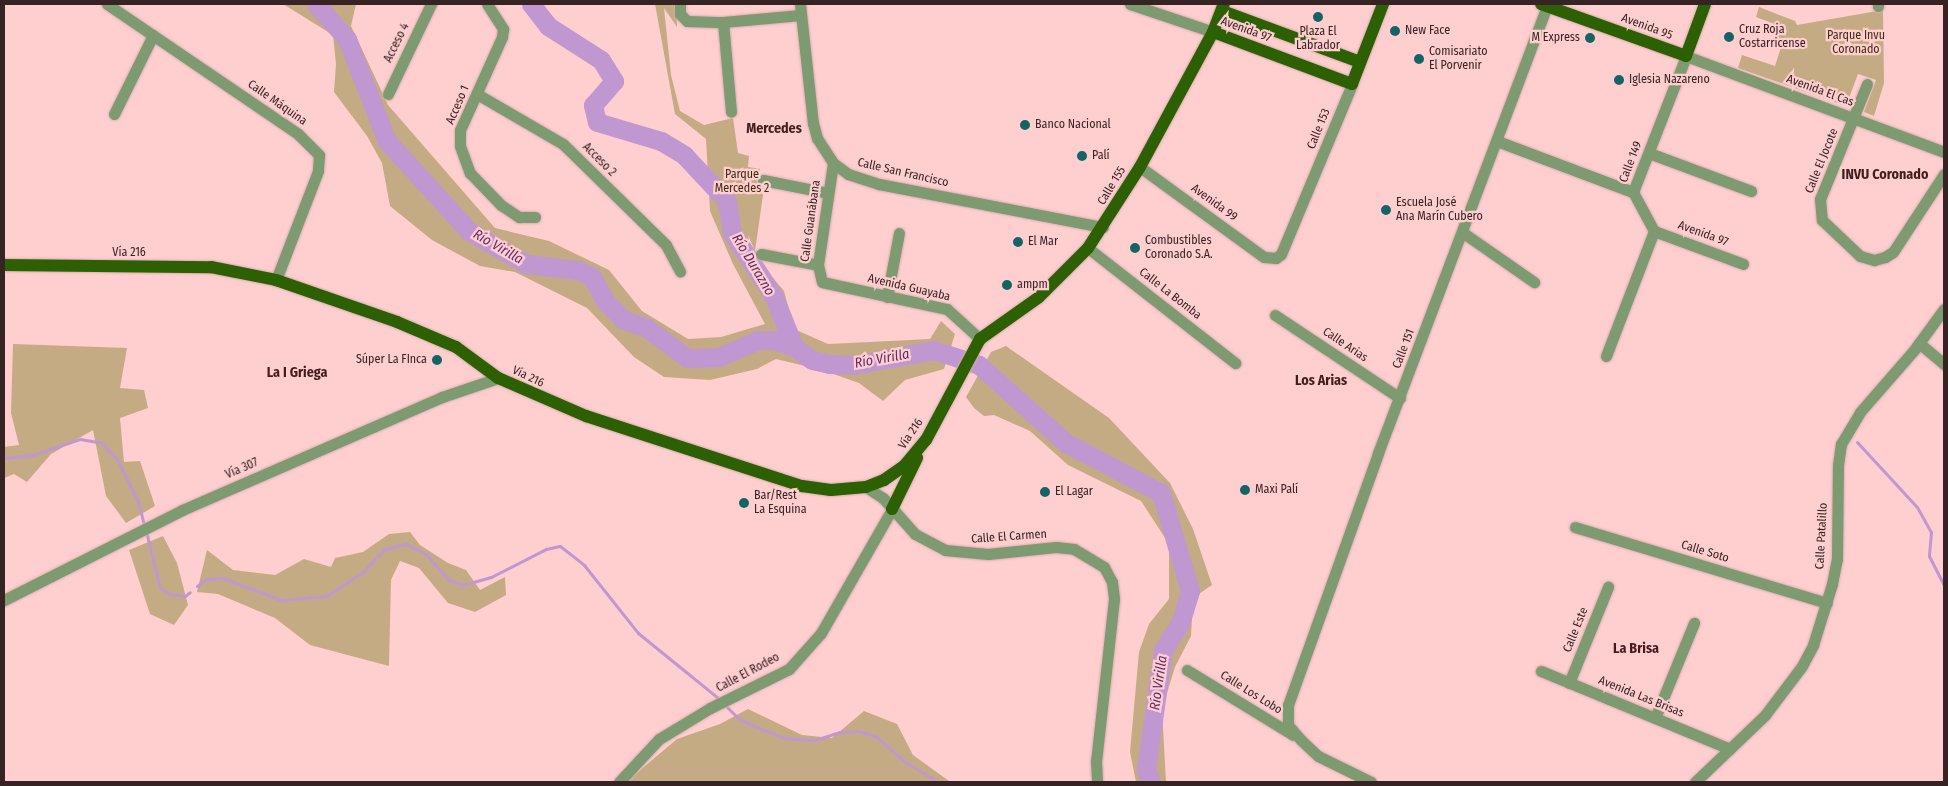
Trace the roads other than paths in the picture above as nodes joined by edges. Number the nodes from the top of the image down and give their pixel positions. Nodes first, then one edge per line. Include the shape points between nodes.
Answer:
1 (107, 4) edge
2 (431, 4) edge
3 (487, 4) edge
4 (680, 4) edge
5 (1130, 4) edge
6 (1383, 4) edge
7 (1546, 4) edge
8 (1705, 4) edge
9 (1223, 7) edge
10 (800, 9) edge
11 (723, 22) junction
12 (1213, 32) junction
13 (153, 35) junction
14 (1686, 56) junction
15 (1360, 62) junction
16 (1352, 84) junction
17 (1867, 84) dead end
18 (388, 94) dead end
19 (477, 94) junction
20 (731, 112) dead end
21 (114, 114) dead end
22 (1855, 118) junction
23 (1497, 141) junction
24 (1944, 152) edge
25 (1649, 153) junction
26 (833, 164) junction
27 (1140, 167) junction
28 (1944, 174) edge
29 (763, 180) dead end
30 (1751, 191) dead end
31 (1633, 192) junction
32 (828, 193) junction
33 (535, 217) dead end
34 (1103, 227) junction
35 (1654, 231) junction
36 (1462, 232) junction
37 (899, 233) dead end
38 (1088, 248) junction
39 (761, 254) dead end
40 (1273, 259) joint
41 (1743, 264) dead end
42 (4, 265) edge
43 (818, 265) junction
44 (680, 271) dead end
45 (276, 280) junction
46 (822, 282) joint
47 (1534, 282) dead end
48 (887, 297) junction
49 (1944, 309) edge
50 (1275, 315) dead end
51 (977, 342) junction
52 (1919, 343) junction
53 (1606, 356) dead end
54 (1235, 363) dead end
55 (1944, 364) edge
56 (498, 378) junction
57 (1400, 398) junction
58 (926, 440) junction
59 (866, 487) junction
60 (892, 509) junction
61 (1575, 527) dead end
62 (1608, 587) dead end
63 (4, 600) edge
64 (1827, 603) junction
65 (1694, 623) dead end
66 (1187, 670) dead end
67 (1541, 671) dead end
68 (1569, 683) junction
69 (1655, 718) junction
70 (1301, 740) junction
71 (1730, 749) junction
72 (1702, 781) edge
73 (620, 782) edge
74 (1097, 782) edge
75 (1371, 782) edge

1 - 13 street, Calle Máquina
2 - 18 street, Acceso 4
3 - 19 street, Acceso 1 via 503,29
4 - 11 street via 683,19
5 - 12 street, Avenida 97
6 - 15 main road, Calle 153
7 - 14 main road, Avenida 95
7 - 23 street, Calle 151
8 - 14 main road, Calle 149
9 - 12 main road, Calle 155
9 - 15 main road, Avenida 97
10 - 11 street
10 - 26 street, Calle San Francisco via 813,123 817,138
11 - 20 street
12 - 16 main road, Avenida 97
12 - 27 main road, Calle 155
13 - 21 street
13 - 45 street, Calle Máquina via 298,134 319,155 318,171
14 - 22 street, Avenida El Cas
14 - 25 street, Calle 149
15 - 16 main road, Calle 153
16 - 40 street, Calle 153 via 1281,254
17 - 22 street, Calle El Jocote
19 - 33 street, Acceso 1 via 460,130 460,146 470,173 501,205 519,217
19 - 44 street, Acceso 2 via 563,144 666,245
22 - 24 street, Avenida El Cas
22 - 28 street, Calle El Jocote via 1820,199 1820,211 1822,220 1860,256 1874,260 1893,252
23 - 31 street
23 - 36 street, Calle 151
25 - 30 street
25 - 31 street, Calle 149
26 - 32 street, Calle Guanábana
26 - 34 street, Calle San Francisco via 848,174 879,184
27 - 34 main road, Calle 155
27 - 40 street, Avenida 99 via 1264,257
29 - 32 street
31 - 35 street, Calle 149
32 - 43 street, Calle Guanábana
34 - 38 main road, Calle 155
35 - 41 street, Avenida 97
35 - 53 street
36 - 47 street
36 - 57 street, Calle 151
37 - 48 street
38 - 51 main road, Calle 155 via 1039,297
38 - 54 street, Calle La Bomba
39 - 43 street
42 - 45 main road, Vía 216 via 211,267
43 - 46 street, Calle Guanábana
45 - 56 main road, Vía 216 via 397,322 456,347
46 - 48 street, Avenida Guayaba
48 - 51 street, Avenida Guayaba via 947,310
49 - 52 street, Calle Patalillo
50 - 57 street, Calle Arias
51 - 58 main road, Vía 216
52 - 55 street
52 - 64 street, Calle Patalillo via 1860,412 1842,444 1837,558
56 - 59 main road, Vía 216 via 586,416 770,477 831,490
56 - 63 street, Vía 307 via 442,397 154,524
57 - 70 street, Calle 151 via 1288,705 1288,725
58 - 59 main road, Vía 216 via 904,466 884,480
58 - 60 main road
59 - 60 street, Calle El Carmen via 883,498
60 - 73 street, Calle El Rodeo via 821,633 789,668 659,739
60 - 74 street, Calle El Carmen via 915,534 945,550 988,554 1056,547 1074,549 1104,567 1112,582 1114,599 1096,761
61 - 64 street, Calle Soto
62 - 68 street, Calle Este
64 - 71 street, Calle Patalillo via 1813,645 1786,691
65 - 69 street
66 - 70 street, Calle Los Lobo
67 - 68 street, Avenida Las Brisas
68 - 69 street, Avenida Las Brisas
69 - 71 street, Avenida Las Brisas
70 - 75 street via 1318,756
71 - 72 street, Calle Patalillo

